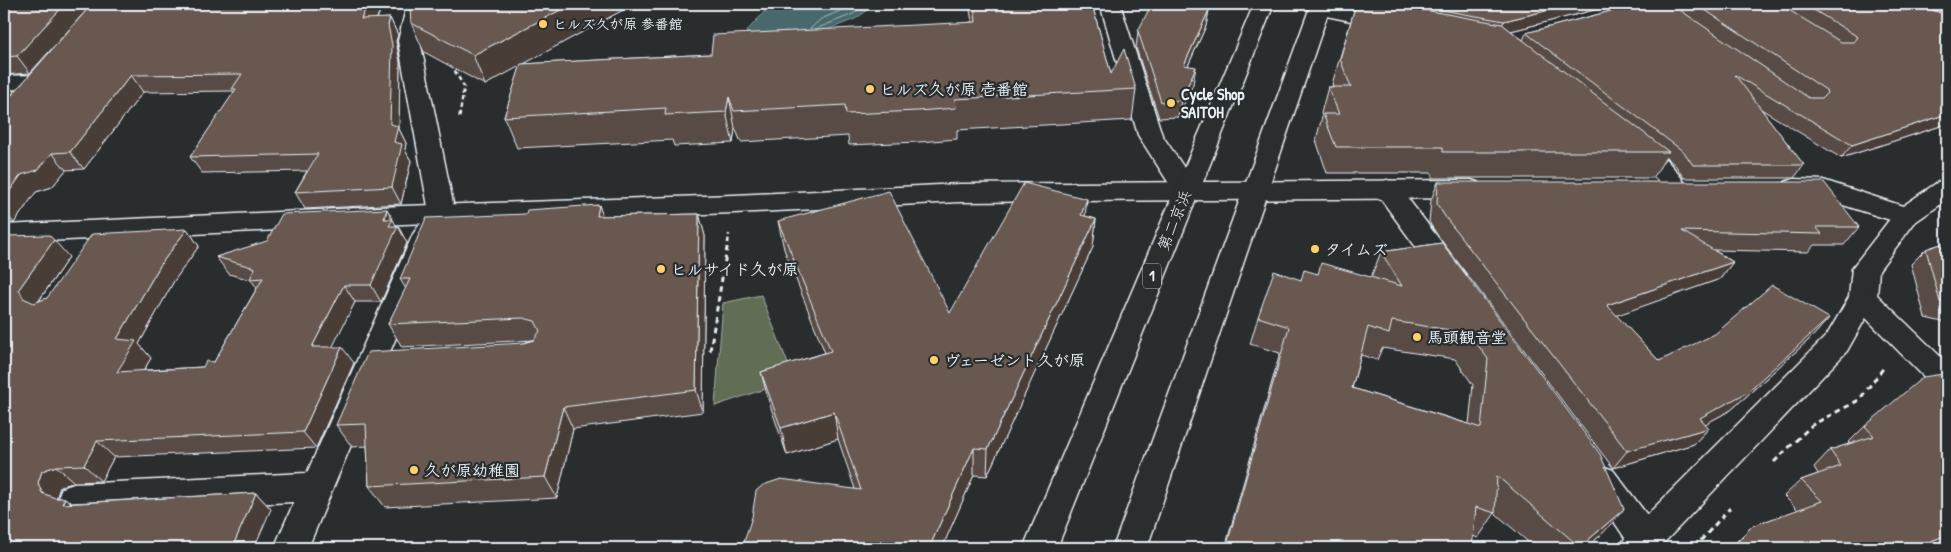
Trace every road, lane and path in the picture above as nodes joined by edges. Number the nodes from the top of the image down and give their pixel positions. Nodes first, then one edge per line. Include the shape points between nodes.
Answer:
1 (417, 4) edge
2 (1110, 4) edge
3 (1264, 4) edge
4 (1320, 7) edge
5 (1413, 28) edge
6 (4, 83) edge
7 (17, 105) edge
8 (1615, 133) edge
9 (1646, 188) edge
10 (1774, 188) edge
11 (1947, 188) edge
12 (1387, 189) junction
13 (1496, 189) edge
14 (1186, 190) junction
15 (1255, 190) junction
16 (734, 204) junction
17 (442, 213) junction
18 (1906, 216) junction
19 (4, 234) edge
20 (1863, 298) junction
21 (1469, 300) edge
22 (710, 352) dead end
23 (1947, 381) edge
24 (1587, 460) edge
25 (318, 487) junction
26 (74, 498) dead end
27 (1642, 544) edge
28 (291, 548) edge
29 (1040, 548) edge
30 (1130, 548) edge

1 - 17 main road via 408,41
2 - 14 main road via 1150,135
3 - 14 main road, 第二京浜 / 1
4 - 5 main road
4 - 15 main road
6 - 7 main road via 43,75
8 - 9 main road via 1685,188
10 - 18 main road via 1823,189
11 - 18 main road
12 - 13 main road
12 - 15 main road
12 - 21 main road
14 - 15 main road
14 - 16 main road via 960,193
14 - 29 main road, 第二京浜 / 1
15 - 30 main road
16 - 17 main road
16 - 22 path
17 - 19 main road via 95,242
17 - 25 main road via 426,234 386,361
18 - 20 main road via 1866,268
20 - 23 main road
20 - 27 main road via 1838,343
24 - 27 main road
25 - 26 main road
25 - 28 main road

